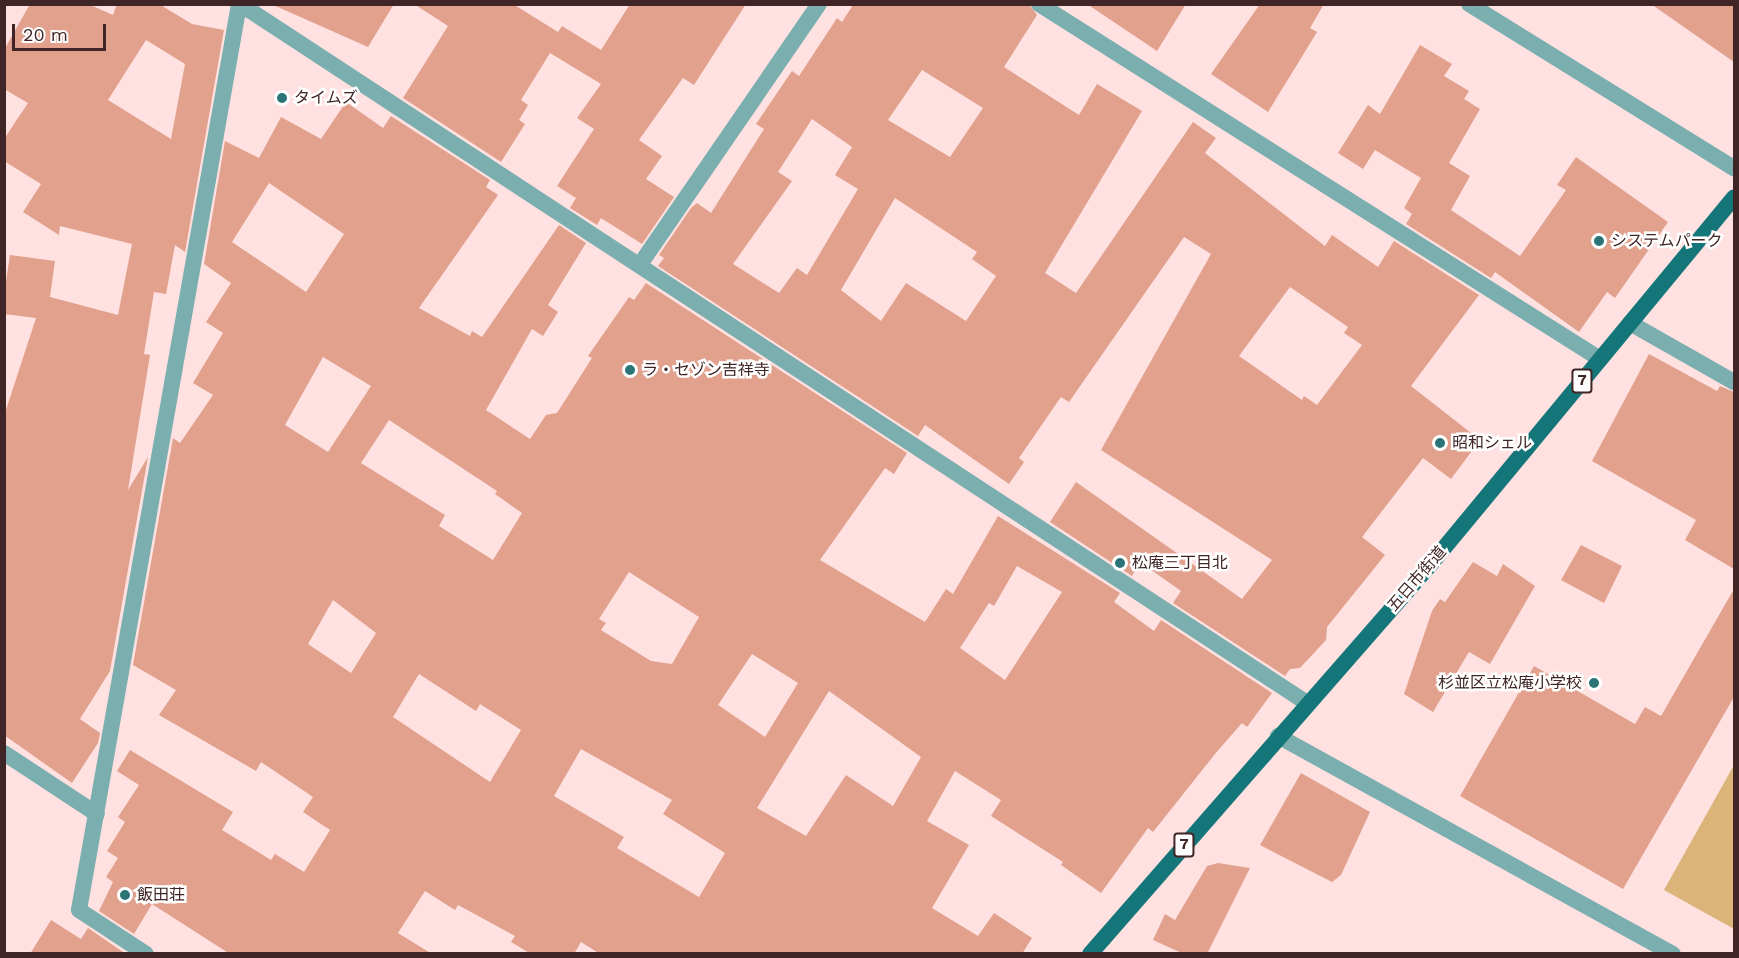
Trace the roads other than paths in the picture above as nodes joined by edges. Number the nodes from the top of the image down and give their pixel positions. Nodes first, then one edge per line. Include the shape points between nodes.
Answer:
1 (240, 4) edge
2 (819, 4) edge
3 (1039, 4) edge
4 (1469, 4) edge
5 (1734, 168) edge
6 (1734, 197) edge
7 (641, 263) junction
8 (1630, 323) junction
9 (1600, 359) junction
10 (1734, 382) edge
11 (1307, 703) junction
12 (1278, 736) junction
13 (4, 753) edge
14 (97, 814) junction
15 (146, 954) edge
16 (1090, 954) edge
17 (1673, 954) edge

1 - 7 street
1 - 14 street
2 - 7 street
3 - 9 street
4 - 5 street
6 - 8 main road, 五日市街道 / 7
7 - 11 street
8 - 9 main road, 五日市街道 / 7
8 - 10 street
9 - 11 main road, 五日市街道 / 7 via 1430,566
11 - 12 main road, 五日市街道 / 7
12 - 16 main road, 五日市街道 / 7
12 - 17 street
13 - 14 street
14 - 15 street via 79,910

